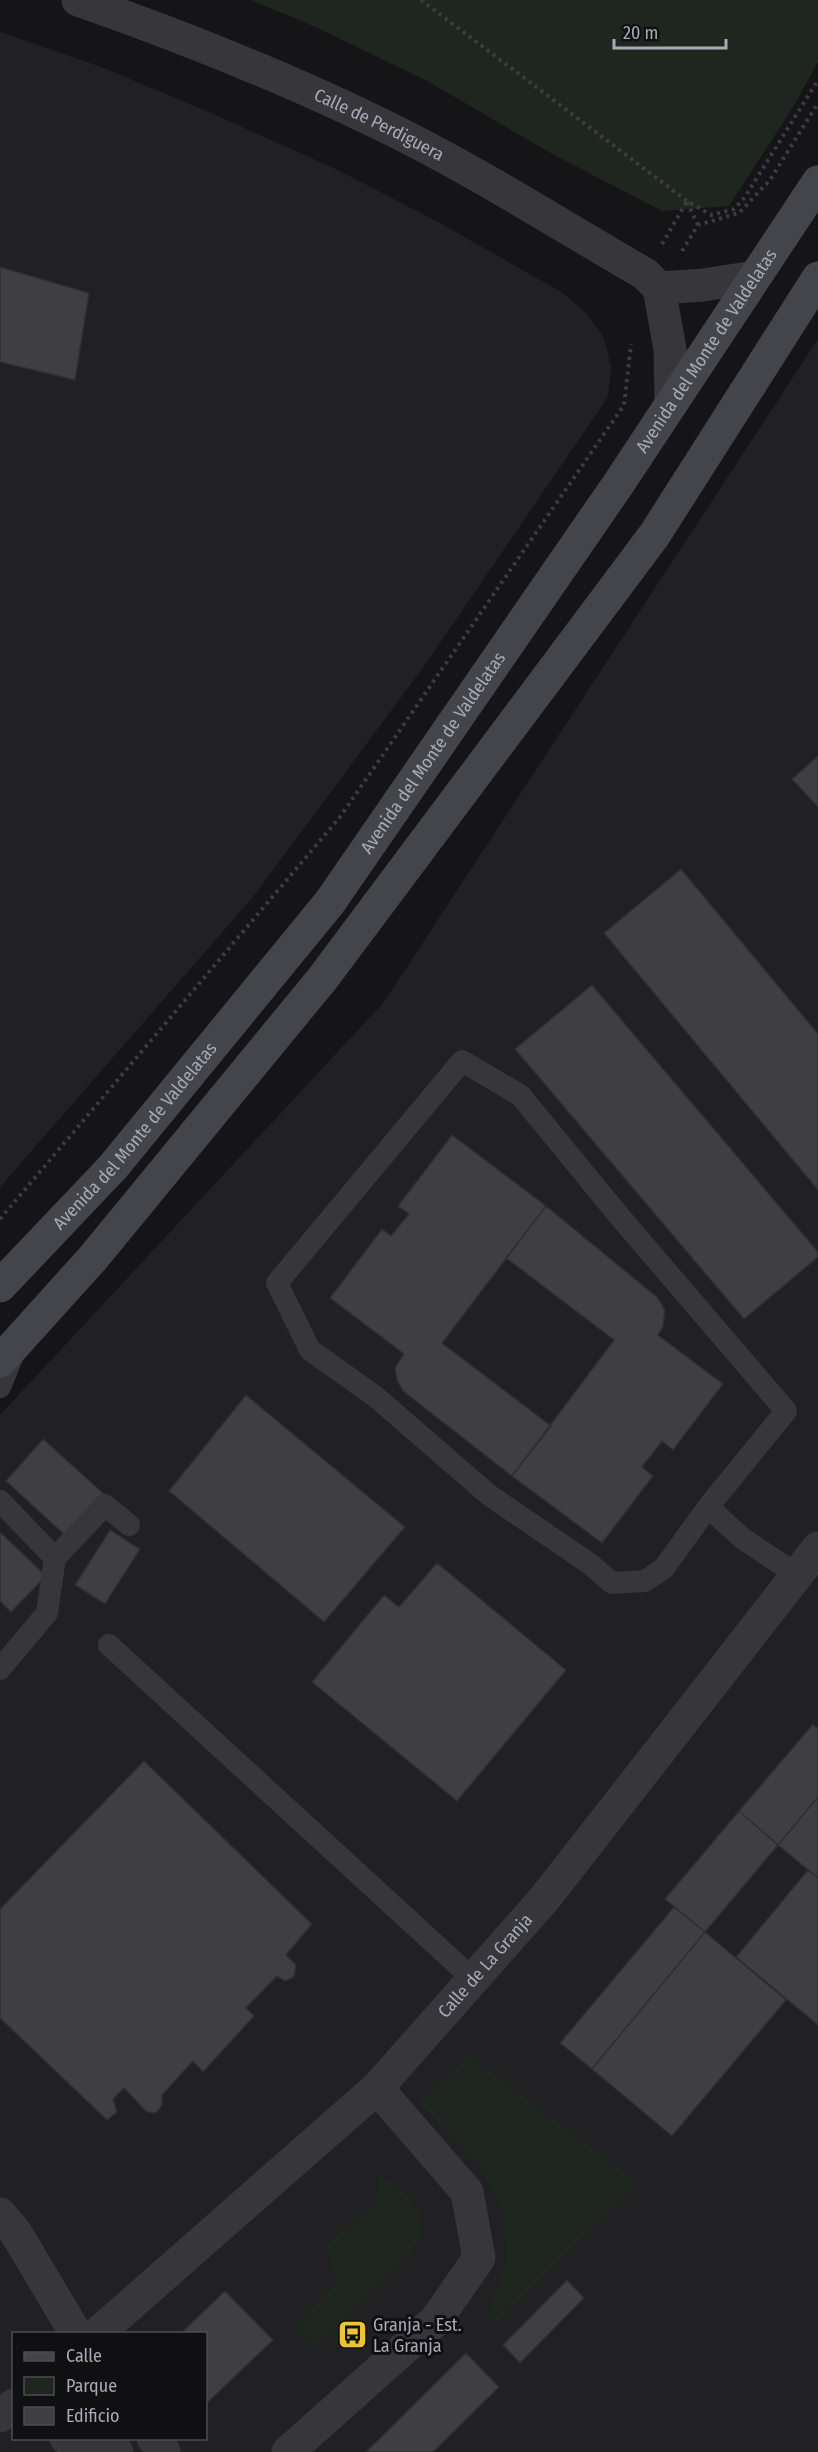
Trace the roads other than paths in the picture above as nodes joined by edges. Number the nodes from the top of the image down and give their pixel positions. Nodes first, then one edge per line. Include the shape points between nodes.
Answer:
1 (78, 0) edge
2 (818, 182) edge
3 (755, 277) junction
4 (818, 278) edge
5 (652, 281) junction
6 (671, 404) junction
7 (0, 1286) edge
8 (9, 1351) edge
9 (0, 1387) edge
10 (0, 1501) edge
11 (708, 1507) junction
12 (129, 1525) dead end
13 (818, 1548) edge
14 (55, 1558) junction
15 (797, 1575) junction
16 (109, 1645) dead end
17 (0, 1669) edge
18 (473, 1979) junction
19 (377, 2088) junction
20 (0, 2214) edge
21 (75, 2332) edge
22 (99, 2332) edge
23 (12, 2407) edge
24 (0, 2416) edge
25 (70, 2440) edge
26 (154, 2440) edge
27 (117, 2452) edge
28 (164, 2452) edge
29 (288, 2452) edge

1 - 5 street, Calle de Perdiguera via 175,34 377,122
2 - 3 street, Avenida del Monte de Valdelatas
3 - 5 street via 703,285
3 - 6 street, Avenida del Monte de Valdelatas
4 - 8 street via 655,534 323,978 93,1258
5 - 6 street via 670,349
6 - 7 street, Avenida del Monte de Valdelatas via 330,902 113,1167
8 - 9 lane
10 - 14 lane
11 - 11 lane via 786,1410 520,1095 462,1061 277,1283 310,1350 376,1396 489,1495 612,1583 645,1581 664,1568
11 - 15 lane via 742,1538
12 - 14 lane via 105,1505
13 - 15 street, Calle de La Granja
14 - 17 lane via 47,1613
15 - 18 street, Calle de La Granja via 545,1898
16 - 18 lane
18 - 19 street, Calle de La Granja
19 - 22 street, Calle de La Granja
19 - 29 street via 467,2192 479,2258 436,2320
20 - 21 street via 16,2233
23 - 24 street
25 - 27 street
26 - 28 street

